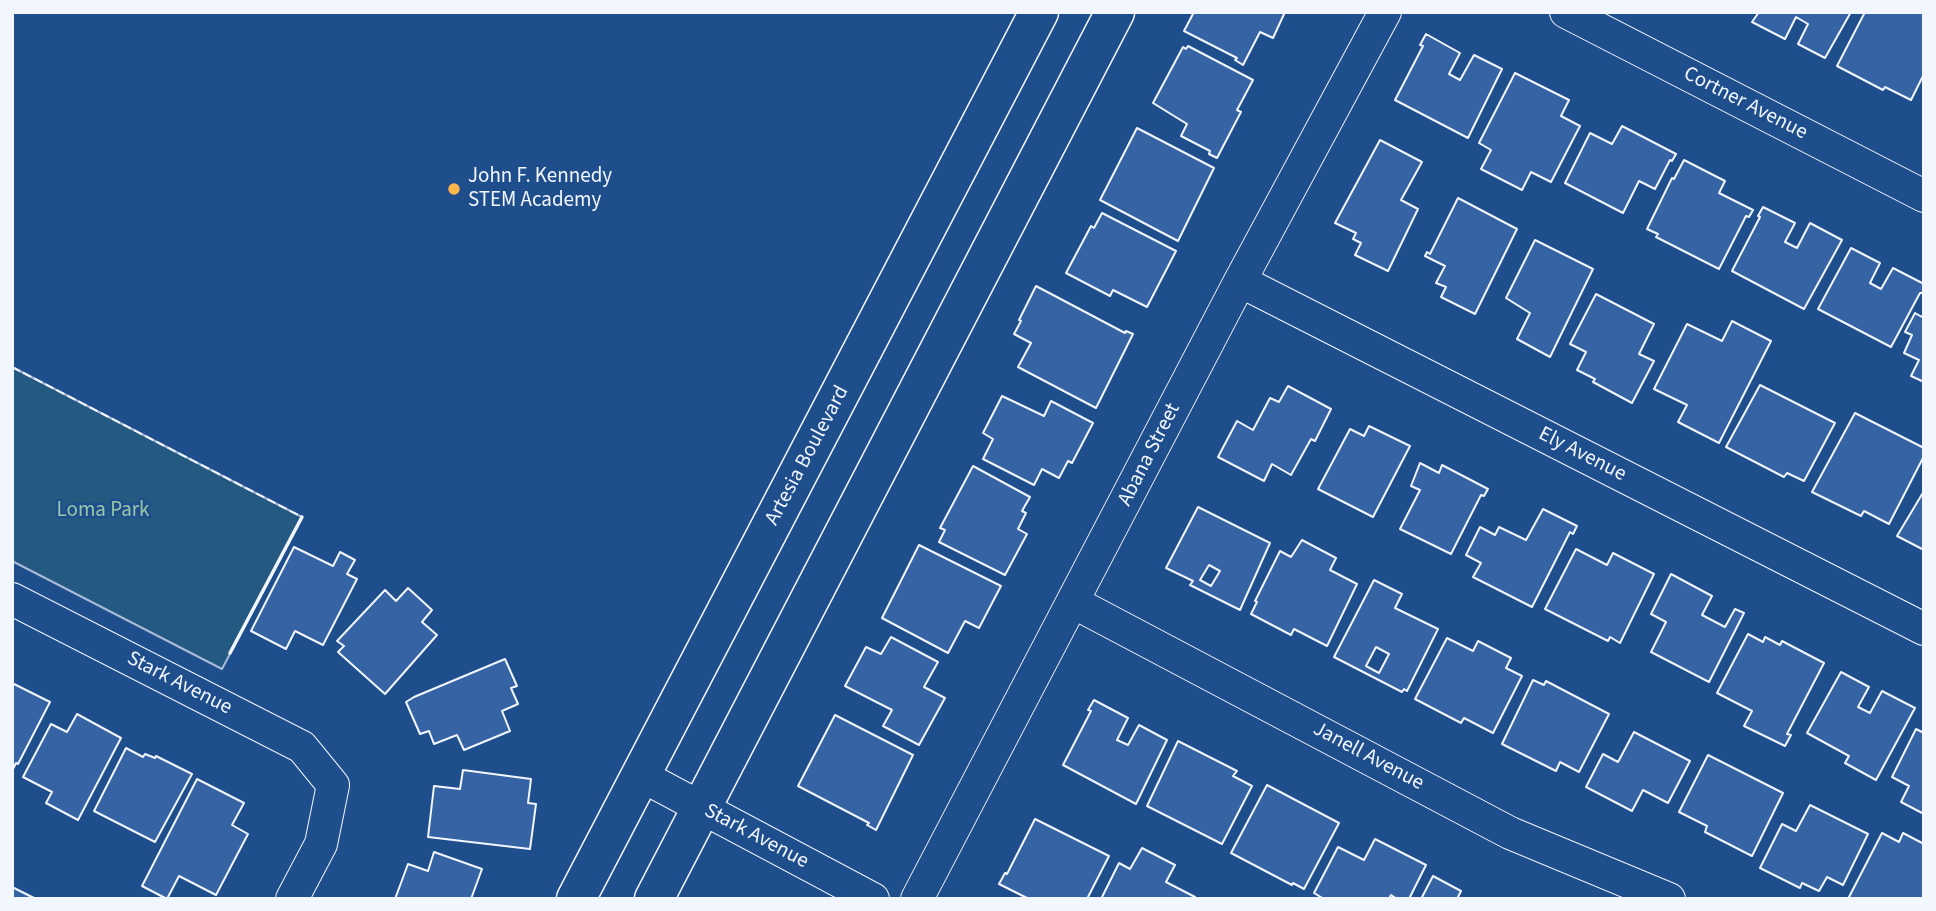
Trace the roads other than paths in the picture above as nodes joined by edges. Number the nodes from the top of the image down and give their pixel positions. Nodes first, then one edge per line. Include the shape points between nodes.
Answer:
1 (1039, 12) edge
2 (1115, 12) edge
3 (1385, 12) edge
4 (1566, 12) edge
5 (1924, 196) edge
6 (1240, 281) junction
7 (12, 599) edge
8 (1073, 601) junction
9 (1924, 629) edge
10 (640, 775) junction
11 (701, 808) junction
12 (292, 899) edge
13 (576, 899) edge
14 (654, 899) edge
15 (873, 899) edge
16 (917, 899) edge
17 (1669, 899) edge

1 - 10 main road, Artesia Boulevard
2 - 11 main road
3 - 6 street, Abana Street
4 - 5 street, Cortner Avenue
6 - 8 street, Abana Street
6 - 9 street, Ely Avenue
7 - 12 street, Stark Avenue via 302,747 333,785 321,844
8 - 16 street, Abana Street
8 - 17 street, Janell Avenue via 1510,832
10 - 11 street, Stark Avenue
10 - 13 main road, Artesia Boulevard
11 - 14 main road
11 - 15 street, Stark Avenue

